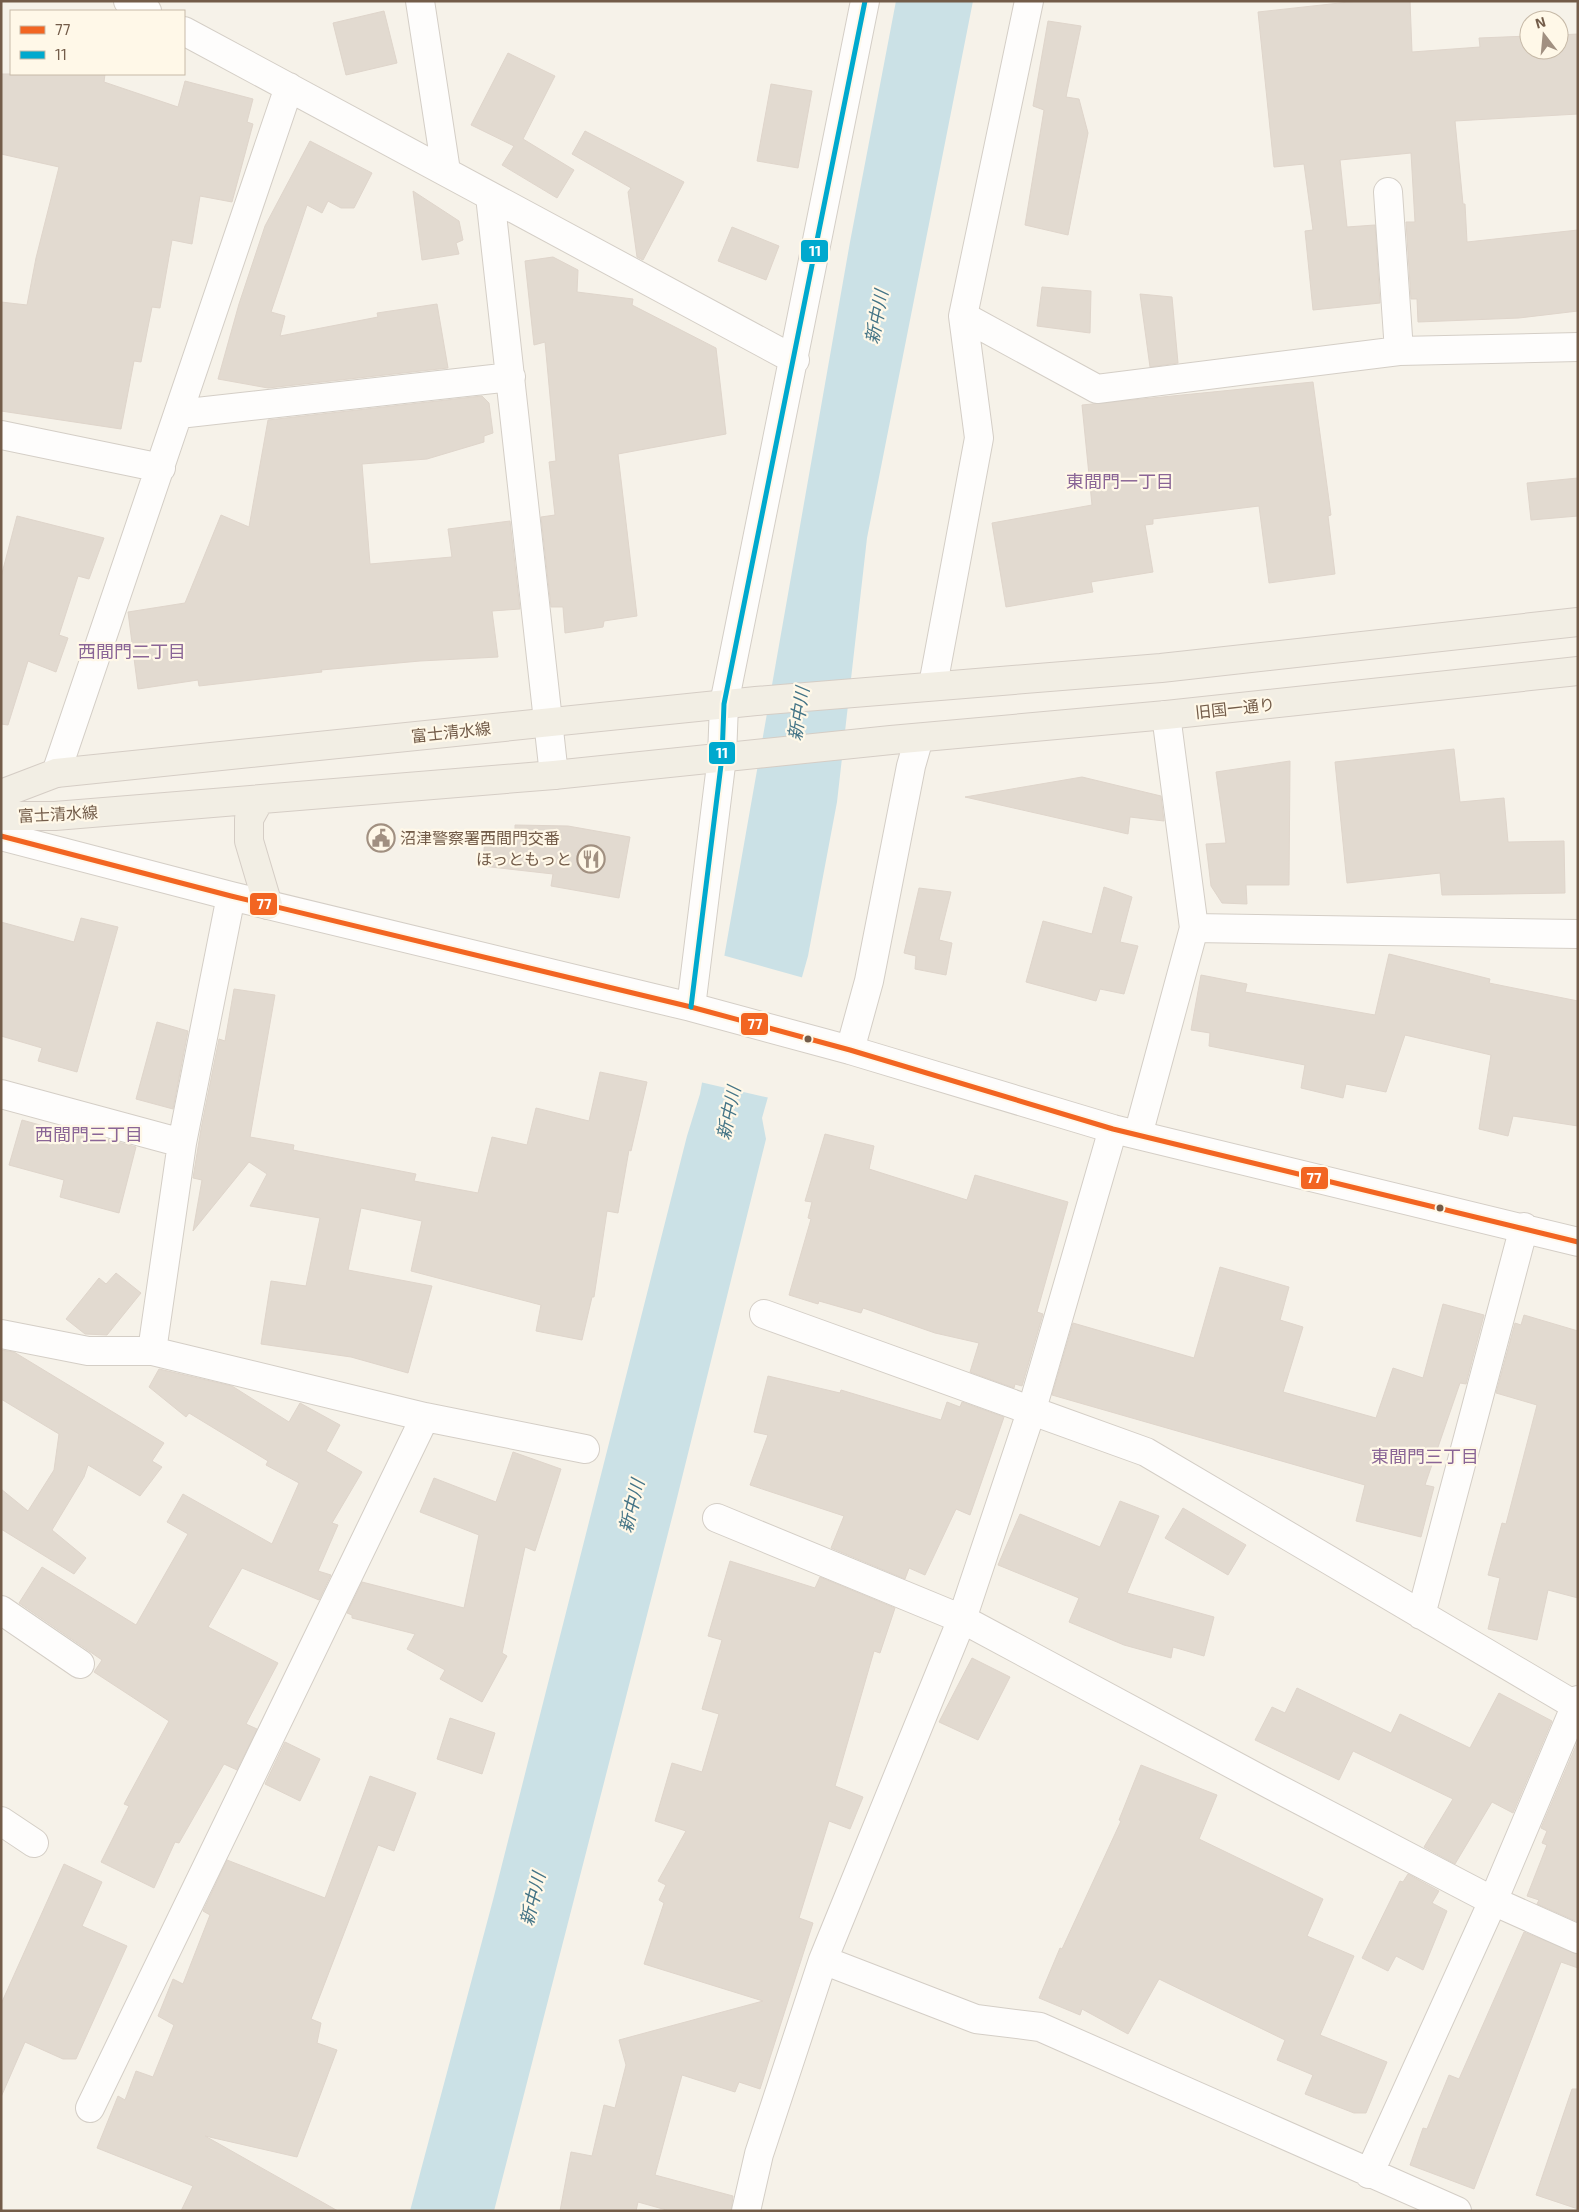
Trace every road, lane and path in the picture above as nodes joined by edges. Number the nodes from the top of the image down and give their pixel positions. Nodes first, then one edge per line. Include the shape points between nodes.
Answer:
1 (128, 1) edge
2 (420, 1) edge
3 (865, 1) edge
4 (1029, 1) edge
5 (145, 10) edge
6 (185, 32) edge
7 (289, 87) junction
8 (446, 172) junction
9 (1388, 192) dead end
10 (490, 196) junction
11 (963, 316) junction
12 (1578, 347) edge
13 (1399, 351) junction
14 (795, 360) junction
15 (510, 378) junction
16 (179, 414) junction
17 (1, 435) edge
18 (160, 468) junction
19 (1578, 622) edge
20 (1578, 671) edge
21 (933, 684) junction
22 (724, 704) junction
23 (1166, 715) junction
24 (549, 722) junction
25 (919, 738) junction
26 (891, 740) joint
27 (722, 757) junction
28 (56, 773) junction
29 (554, 775) junction
30 (1, 794) edge
31 (260, 799) junction
32 (1, 816) edge
33 (1, 836) edge
34 (231, 896) junction
35 (268, 905) junction
36 (1194, 928) junction
37 (1578, 934) edge
38 (690, 1007) junction
39 (850, 1050) junction
40 (1, 1094) edge
41 (1126, 1132) junction
42 (182, 1143) junction
43 (1524, 1227) junction
44 (1578, 1242) edge
45 (764, 1314) dead end
46 (1, 1334) edge
47 (152, 1351) junction
48 (1032, 1409) junction
49 (425, 1418) junction
50 (585, 1449) dead end
51 (716, 1518) dead end
52 (1, 1610) edge
53 (1421, 1615) junction
54 (962, 1619) junction
55 (80, 1664) dead end
56 (1577, 1704) edge
57 (1, 1822) edge
58 (34, 1843) dead end
59 (1493, 1901) junction
60 (1578, 1939) edge
61 (823, 1960) junction
62 (90, 2108) dead end
63 (1369, 2174) junction
64 (746, 2211) edge
65 (1457, 2211) edge

1 - 5 street
2 - 8 street
3 - 14 street
4 - 11 street
6 - 7 street
7 - 8 street
7 - 16 street
8 - 10 street
9 - 13 street
10 - 14 street
10 - 15 street
11 - 13 street via 1097,389
11 - 21 street via 979,438
12 - 13 street
14 - 22 street
15 - 16 street
15 - 24 street
16 - 18 street
17 - 18 street
18 - 28 street
19 - 21 main road via 1162,668
20 - 23 main road, 旧国一通り
21 - 22 main road, 富士清水線
22 - 24 main road, 富士清水線
22 - 27 street
23 - 25 main road, 旧国一通り
23 - 36 street
24 - 28 main road, 富士清水線
24 - 29 street
25 - 26 main road, 旧国一通り
25 - 39 street via 869,981
26 - 27 main road, 富士清水線
27 - 29 main road, 富士清水線
27 - 38 street
28 - 30 main road, 富士清水線
29 - 31 main road, 富士清水線
31 - 32 main road, 富士清水線 via 55,816
31 - 35 main road via 249,819 250,841
33 - 34 street
34 - 35 street
34 - 42 street
35 - 38 street
36 - 37 street
36 - 41 street
38 - 39 street
39 - 41 street
40 - 42 street
41 - 43 street
41 - 48 street
42 - 47 street
43 - 44 street
43 - 53 street
45 - 48 street
46 - 47 street via 88,1351
47 - 49 street
48 - 53 street via 1146,1452
48 - 54 street
49 - 50 street
49 - 62 street
51 - 54 street
52 - 55 street
53 - 56 street
54 - 59 street
54 - 61 street
56 - 59 street
57 - 58 street
59 - 60 street
59 - 63 street
61 - 63 street via 976,2019 1040,2027
61 - 64 street via 759,2154
63 - 65 street

